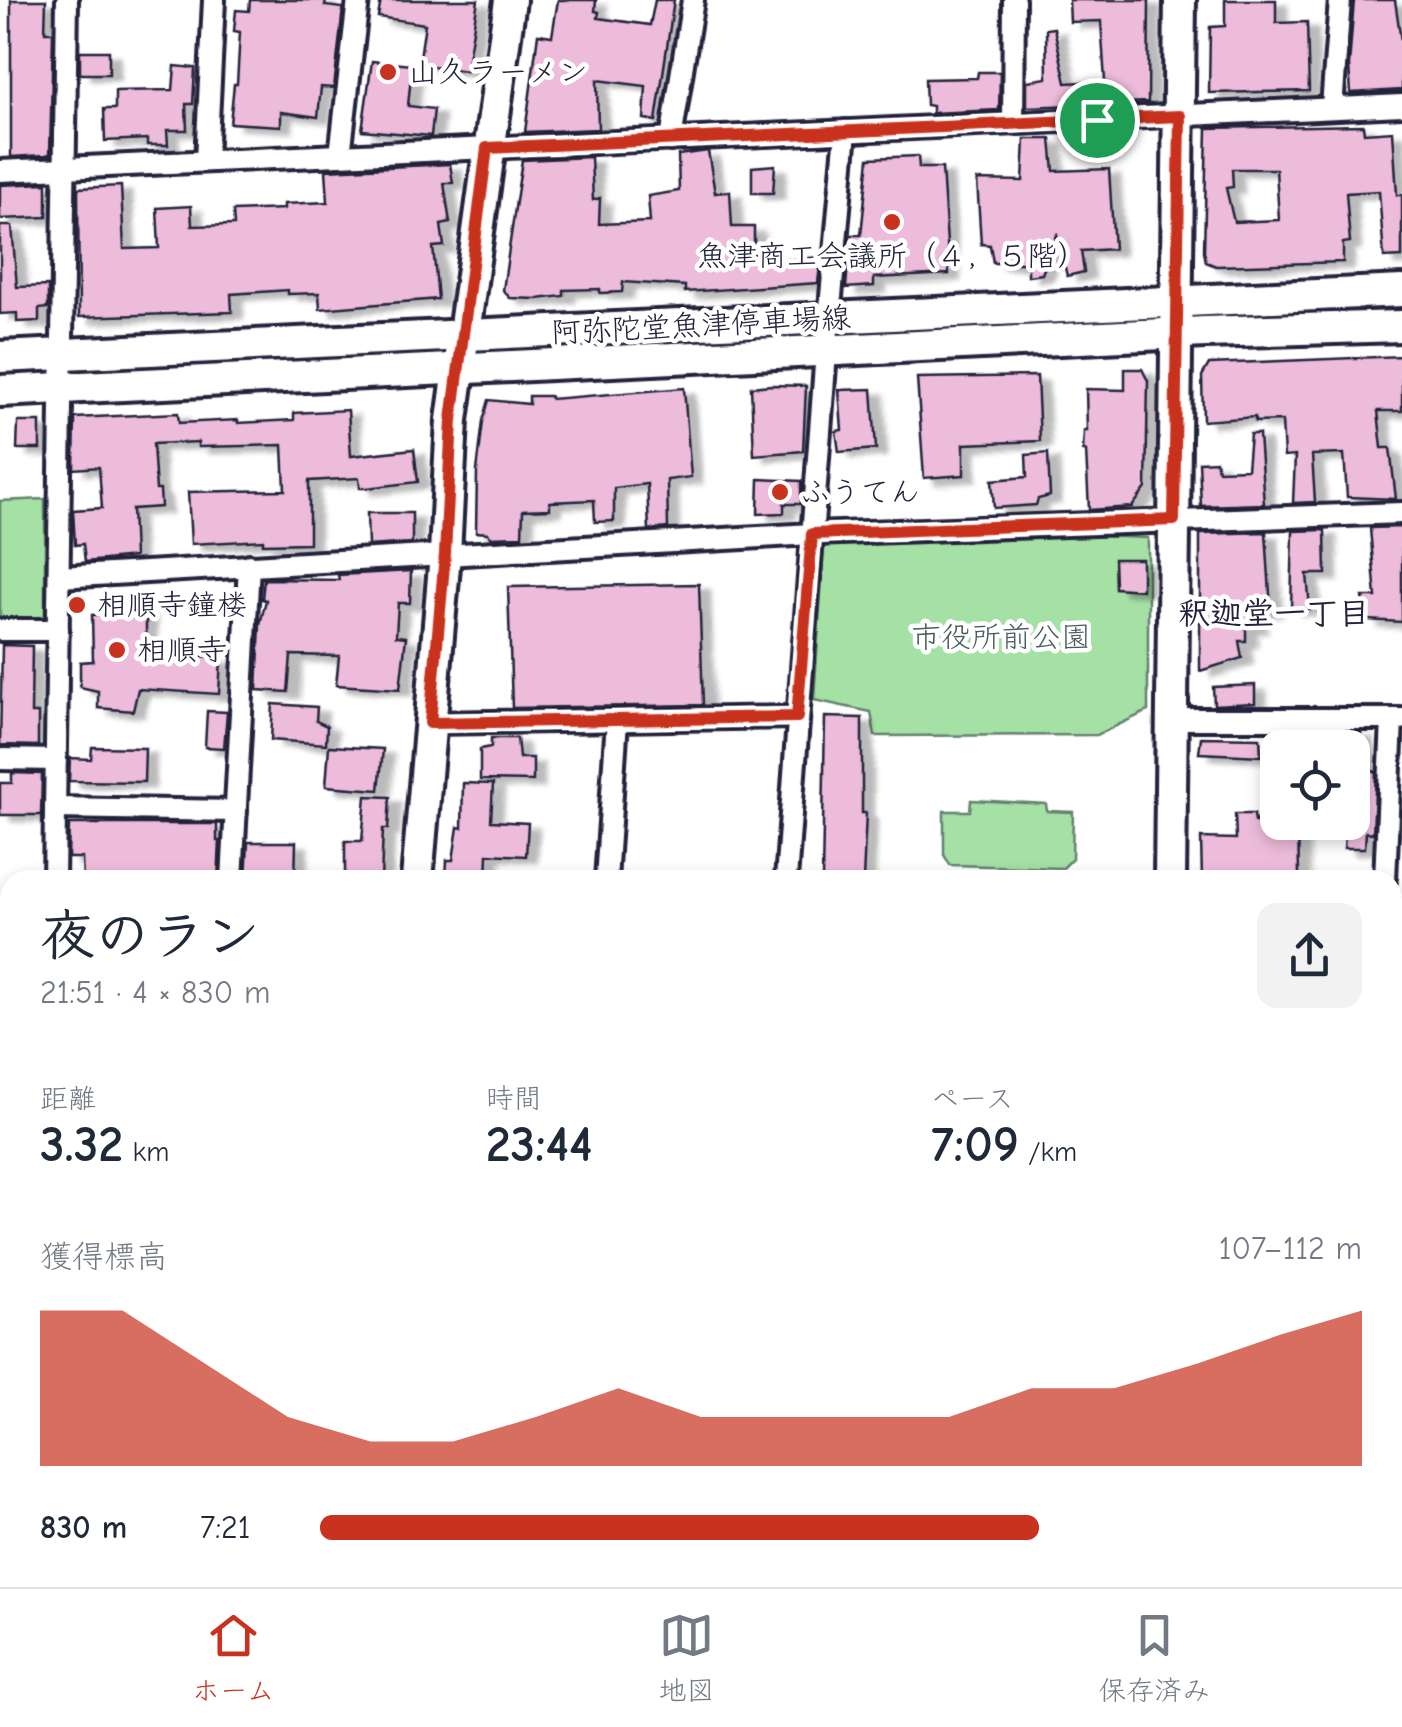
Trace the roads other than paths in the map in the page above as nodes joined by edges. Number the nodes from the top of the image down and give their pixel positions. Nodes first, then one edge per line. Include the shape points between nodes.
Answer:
1 (67, 0) edge
2 (214, 0) edge
3 (358, 0) edge
4 (510, 0) edge
5 (693, 0) edge
6 (1014, 0) edge
7 (1180, 0) edge
8 (1340, 0) edge
9 (1402, 105) edge
10 (1332, 108) junction
11 (1180, 116) junction
12 (1013, 124) junction
13 (846, 131) junction
14 (671, 140) junction
15 (487, 148) junction
16 (340, 155) junction
17 (206, 162) junction
18 (65, 168) junction
19 (0, 171) edge
20 (1402, 291) edge
21 (1177, 300) junction
22 (828, 318) junction
23 (1402, 326) edge
24 (1175, 334) junction
25 (462, 336) junction
26 (826, 352) junction
27 (62, 354) junction
28 (0, 357) edge
29 (458, 370) junction
30 (62, 388) junction
31 (0, 391) edge
32 (1402, 513) edge
33 (1174, 520) junction
34 (812, 534) junction
35 (445, 554) junction
36 (250, 565) junction
37 (59, 577) junction
38 (0, 630) edge
39 (58, 630) junction
40 (797, 717) junction
41 (1172, 719) junction
42 (617, 720) junction
43 (1397, 720) edge
44 (430, 723) junction
45 (0, 759) edge
46 (56, 760) junction
47 (55, 808) junction
48 (236, 811) junction
49 (54, 870) edge
50 (233, 870) edge
51 (419, 870) edge
52 (607, 870) edge
53 (787, 870) edge
54 (1170, 870) edge
55 (1386, 870) edge

1 - 18 street
2 - 17 street
3 - 16 street
4 - 15 main road
5 - 14 street
6 - 12 street
7 - 11 main road
8 - 10 street
9 - 10 street
10 - 11 street
11 - 12 street
11 - 21 main road
12 - 13 street
13 - 14 street
13 - 22 street
14 - 15 street
15 - 16 street
15 - 25 main road
16 - 17 street
17 - 18 street
18 - 19 street
18 - 27 street
20 - 21 main road, 阿弥陀堂魚津停車場線
21 - 22 main road, 阿弥陀堂魚津停車場線
21 - 24 main road
22 - 25 main road, 阿弥陀堂魚津停車場線
22 - 26 street
23 - 24 main road, 阿弥陀堂魚津停車場線
24 - 26 main road, 阿弥陀堂魚津停車場線
24 - 33 main road
25 - 27 main road, 阿弥陀堂魚津停車場線
25 - 29 main road
26 - 29 main road, 阿弥陀堂魚津停車場線
26 - 34 street
27 - 28 main road, 阿弥陀堂魚津停車場線
27 - 30 street
29 - 30 main road, 阿弥陀堂魚津停車場線
29 - 35 main road
30 - 31 main road, 阿弥陀堂魚津停車場線
30 - 37 street
32 - 33 street
33 - 34 street
33 - 41 main road
34 - 35 street
34 - 40 street
35 - 36 street
35 - 44 main road
36 - 37 street
36 - 48 street
37 - 39 street
38 - 39 street
39 - 46 street
40 - 42 street
40 - 53 street
41 - 43 street
41 - 54 main road
42 - 44 street
42 - 52 street
43 - 55 street
44 - 51 main road
45 - 46 street
46 - 47 street
47 - 48 street
47 - 49 street
48 - 50 street

